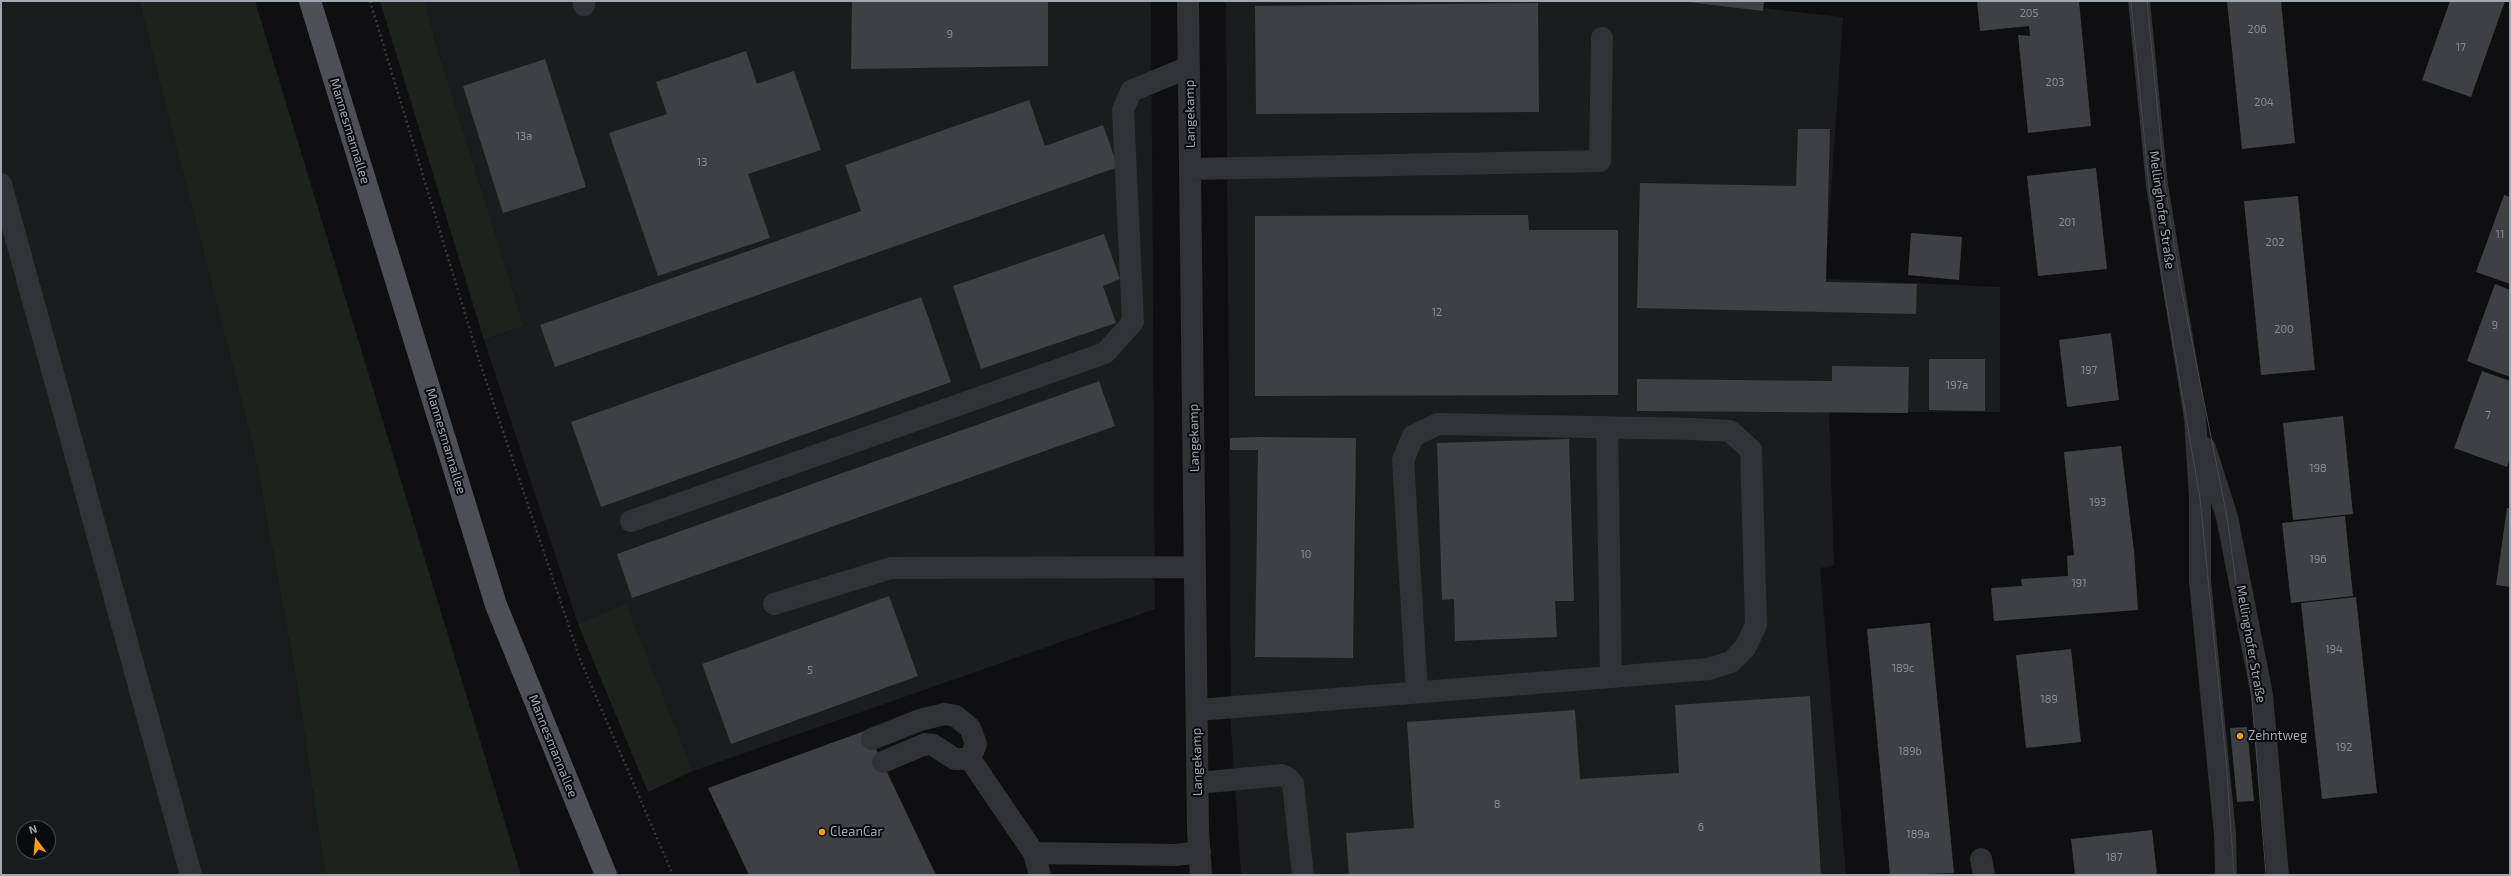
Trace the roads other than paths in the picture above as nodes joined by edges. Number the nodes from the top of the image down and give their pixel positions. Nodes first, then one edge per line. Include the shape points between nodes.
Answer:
1 (310, 1) edge
2 (1188, 1) edge
3 (2139, 1) edge
4 (1602, 38) dead end
5 (1189, 67) junction
6 (1190, 169) junction
7 (1, 184) edge
8 (2195, 418) junction
9 (1607, 427) junction
10 (631, 521) dead end
11 (1195, 567) junction
12 (774, 604) dead end
13 (1612, 677) junction
14 (1417, 692) junction
15 (1197, 710) junction
16 (872, 739) dead end
17 (970, 759) junction
18 (883, 762) dead end
19 (1198, 783) junction
20 (1200, 852) junction
21 (1034, 853) junction
22 (605, 874) edge
23 (191, 875) edge
24 (1040, 875) edge
25 (1201, 875) edge
26 (1303, 875) edge
27 (2226, 875) edge
28 (2278, 875) edge

1 - 22 main road, Mannesmannallee via 496,605
2 - 5 street, Langekamp
3 - 8 street, Mellinghofer Straße via 2157,185
4 - 6 street via 1600,161
5 - 6 street, Langekamp
5 - 10 street via 1131,91 1123,110 1133,322 1105,353
6 - 11 street, Langekamp
7 - 23 street
8 - 27 street, Mellinghofer Straße via 2200,498 2200,581 2225,834
8 - 28 street, Mellinghofer Straße via 2227,517 2262,695
9 - 13 street
9 - 13 street via 1730,431 1751,450 1756,625 1745,648 1731,662 1709,669
9 - 14 street via 1438,424 1412,436 1403,460
11 - 12 street via 891,568
11 - 15 street, Langekamp
13 - 14 street
14 - 15 street
15 - 19 street, Langekamp
16 - 17 street via 920,720 945,714 956,716 970,728 976,744
17 - 18 street via 955,759 933,745 925,744
17 - 21 street
19 - 20 street, Langekamp
19 - 26 street via 1282,775 1288,778 1294,784
20 - 21 street via 1175,855
20 - 25 street, Langekamp
21 - 24 street

